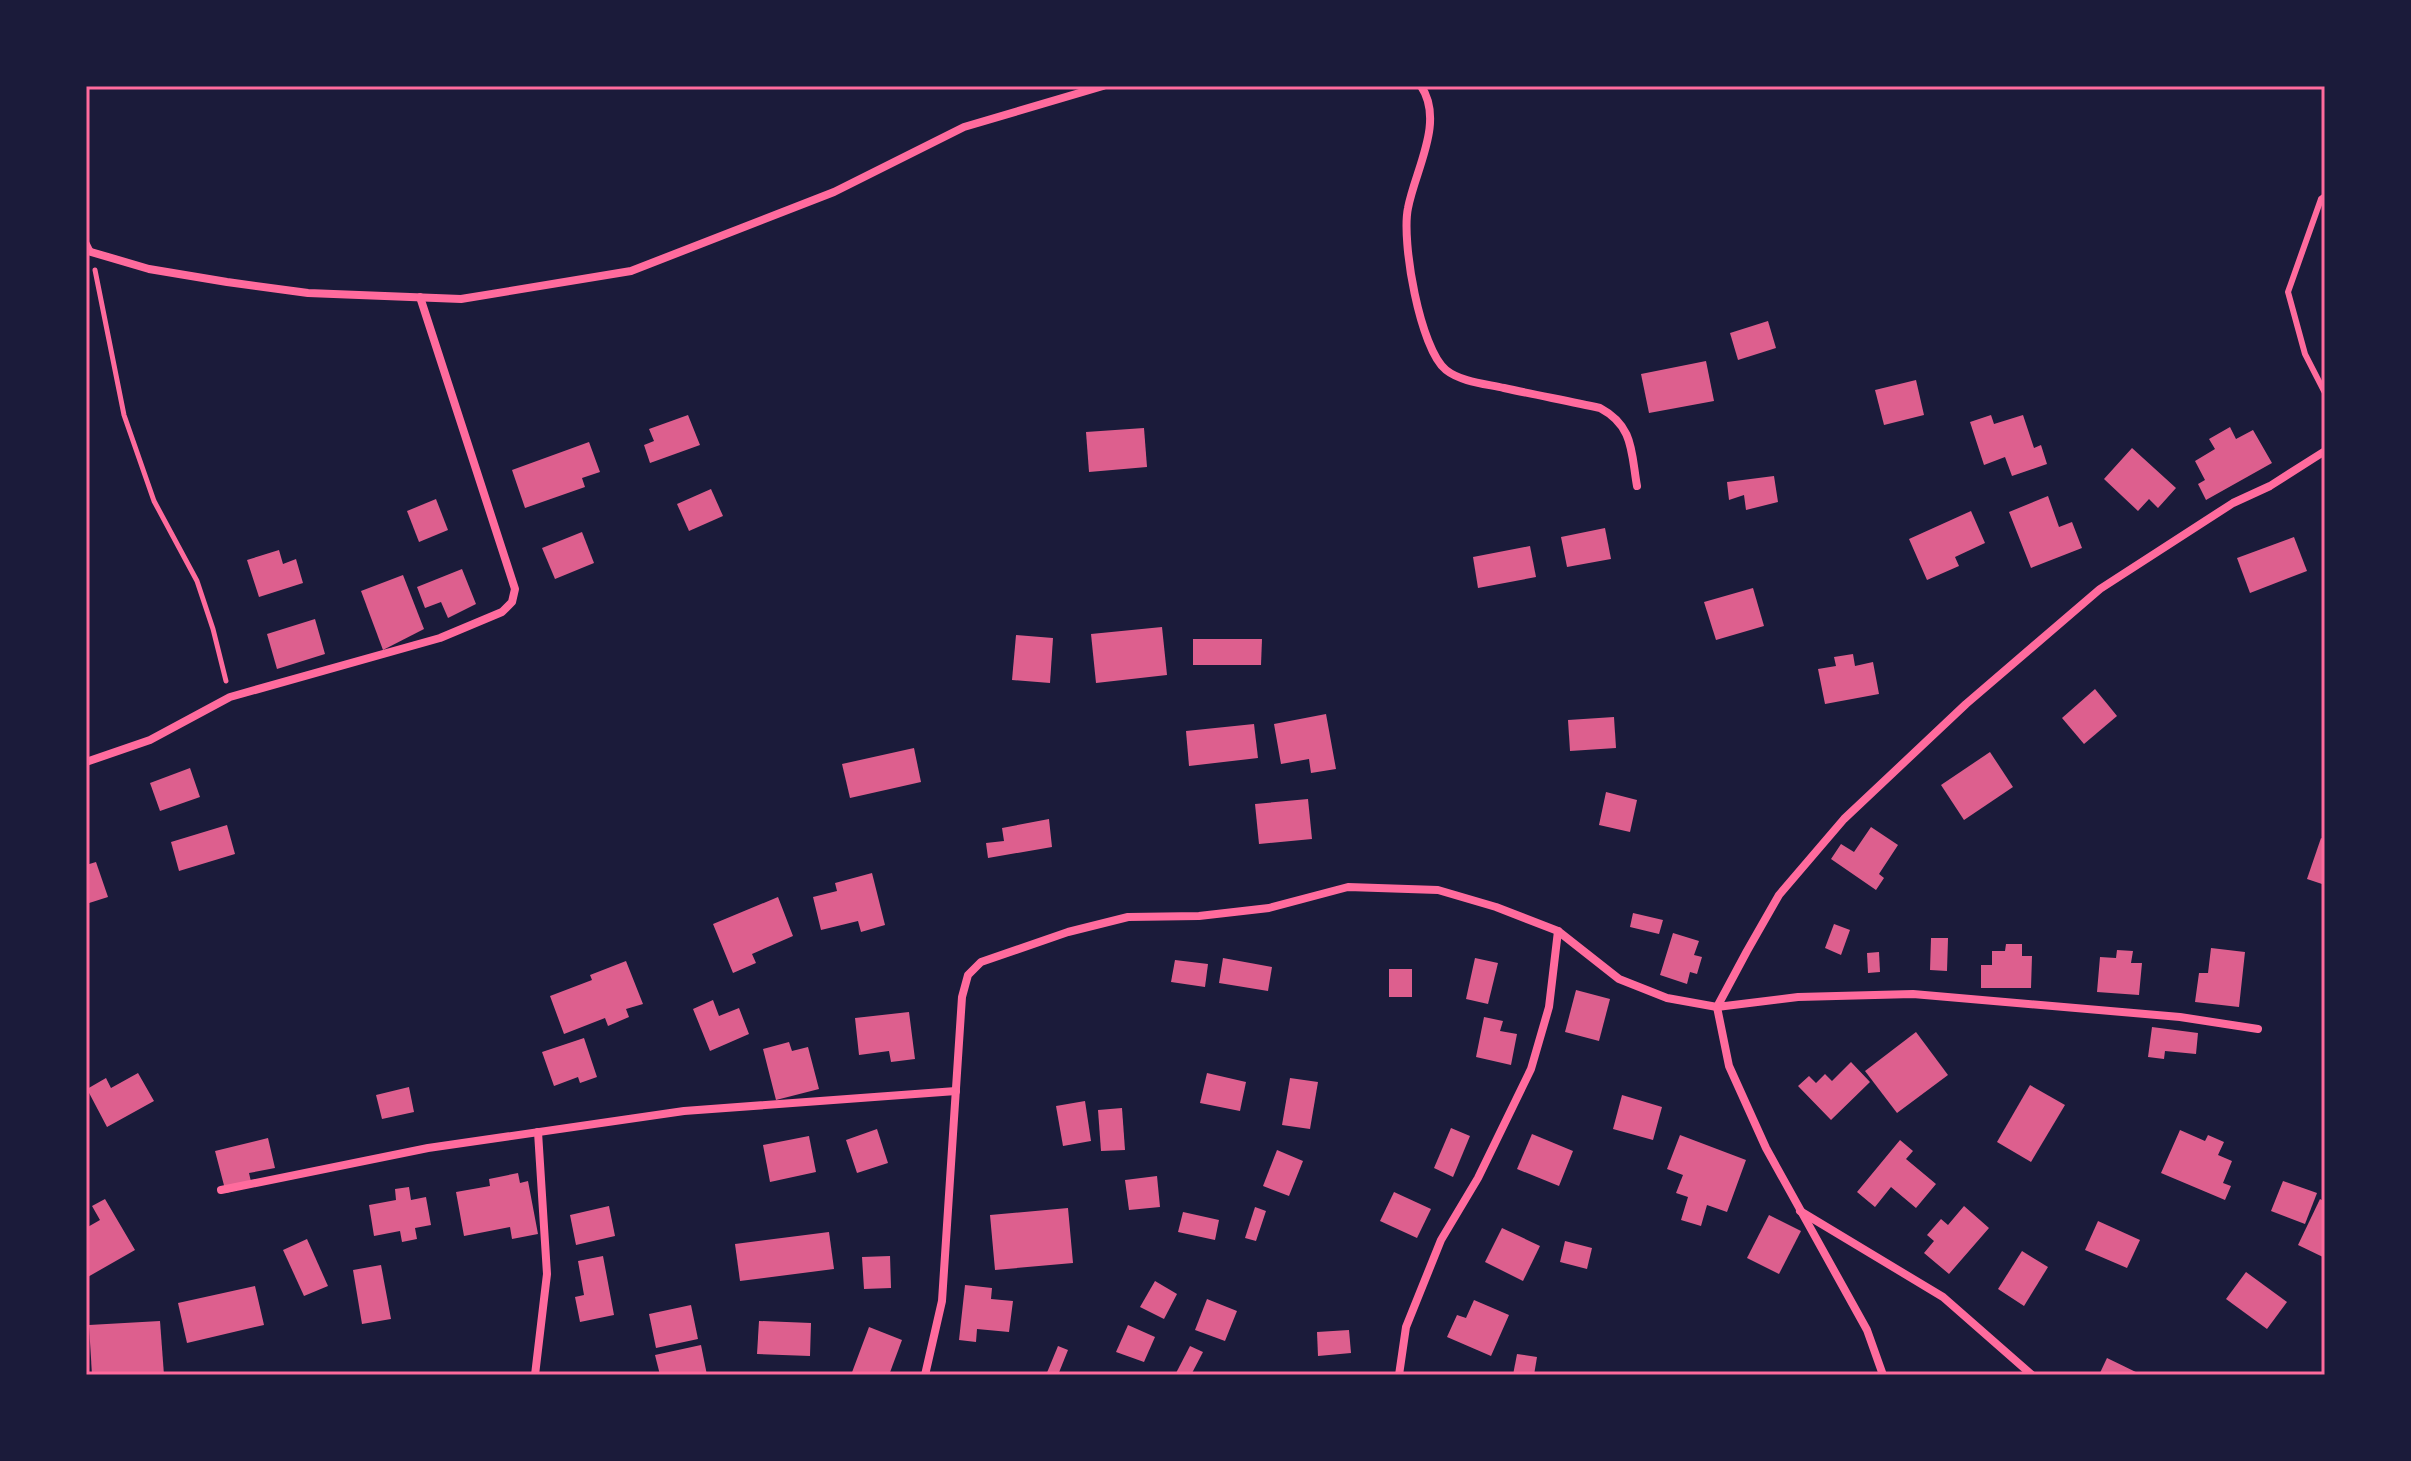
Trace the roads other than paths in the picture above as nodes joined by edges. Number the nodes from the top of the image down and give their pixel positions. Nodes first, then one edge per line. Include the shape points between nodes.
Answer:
1 (1103, 86) edge
2 (1421, 86) edge
3 (2325, 196) edge
4 (86, 242) edge
5 (91, 252) joint
6 (420, 297) junction
7 (2325, 393) edge
8 (2325, 451) edge
9 (1637, 486) dead end
10 (86, 762) edge
11 (1558, 931) junction
12 (1717, 1007) junction
13 (2258, 1029) dead end
14 (956, 1091) junction
15 (538, 1132) junction
16 (221, 1190) dead end
17 (1799, 1210) junction
18 (535, 1375) edge
19 (925, 1375) edge
20 (1399, 1375) edge
21 (1883, 1375) edge
22 (2032, 1375) edge

1 - 6 street via 964,127 834,192 631,271 461,299
2 - 9 street via 1429,99 1430,126 1407,212 1411,283 1431,352 1447,371 1469,380 1600,408 1615,416 1628,432
3 - 7 lane via 2288,292 2305,354
4 - 5 lane
5 - 6 street via 149,269 227,282 308,293
6 - 10 street via 515,589 512,602 502,612 440,638 230,697 150,740
8 - 12 street via 2100,589 1966,704 1844,819 1779,895
11 - 12 street via 1619,979 1667,998
11 - 14 street via 1438,890 1348,887 1269,908 1128,917 1068,932 981,962 968,975
11 - 20 street via 1549,1007 1531,1069 1441,1240 1406,1327
12 - 13 street via 1798,997 1913,994 2164,1015
12 - 17 street via 1729,1066
14 - 15 street via 684,1111
14 - 19 street via 942,1301
15 - 16 street via 428,1148
15 - 18 street via 547,1274
17 - 21 street via 1867,1330
17 - 22 street via 1943,1297

